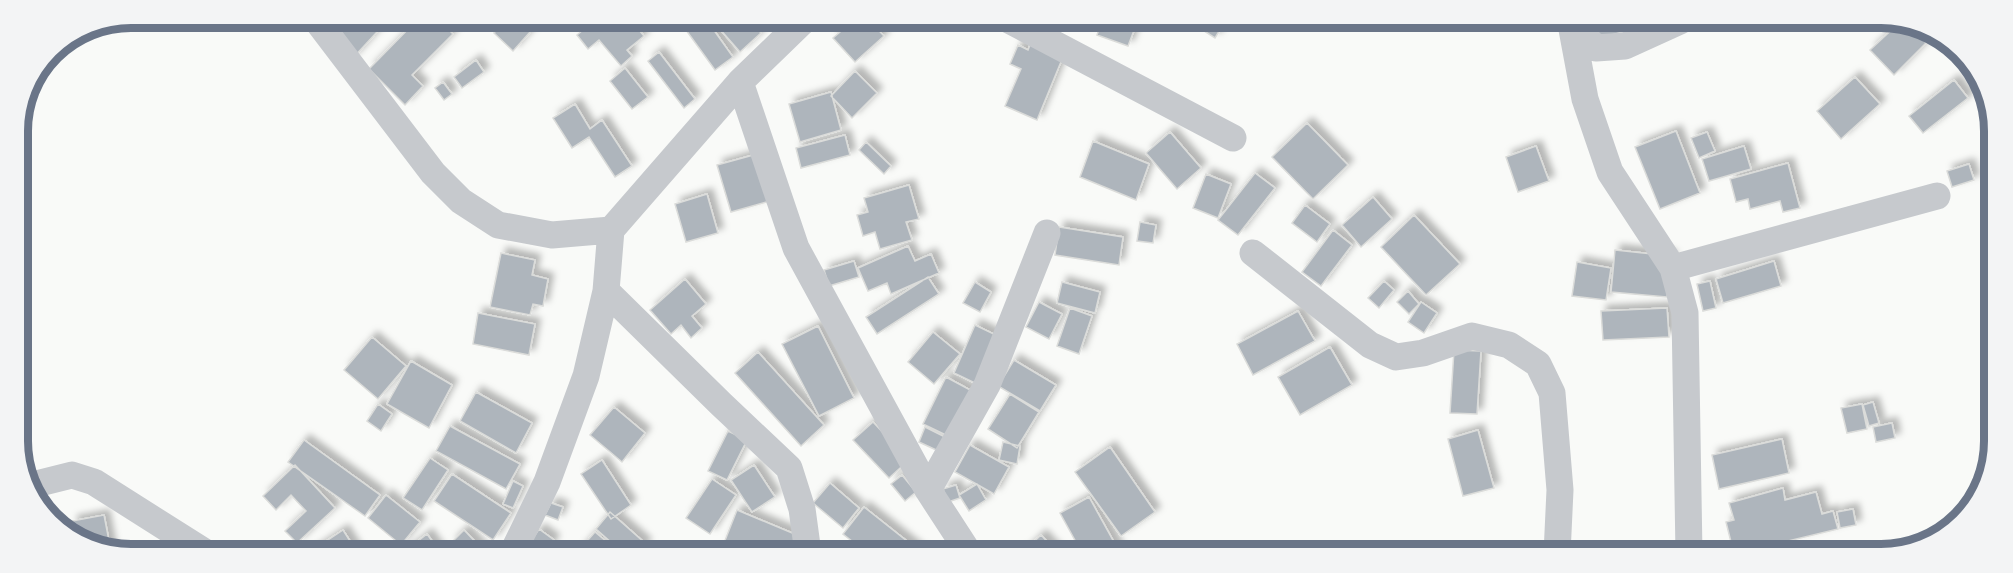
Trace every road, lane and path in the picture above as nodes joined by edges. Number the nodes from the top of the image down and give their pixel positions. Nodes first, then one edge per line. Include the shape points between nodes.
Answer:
1 (323, 28) edge
2 (797, 28) edge
3 (1024, 28) edge
4 (1571, 28) edge
5 (1575, 28) edge
6 (1665, 28) edge
7 (740, 82) junction
8 (1233, 138) dead end
9 (1937, 196) dead end
10 (610, 230) junction
11 (1047, 233) dead end
12 (1253, 253) dead end
13 (1673, 268) junction
14 (606, 291) junction
15 (38, 484) edge
16 (928, 490) junction
17 (192, 544) edge
18 (517, 544) edge
19 (807, 544) edge
20 (963, 544) edge
21 (1557, 544) edge
22 (1689, 544) edge

1 - 10 street via 433,173 461,201 498,225 552,235
2 - 7 street
3 - 8 street
4 - 13 street via 1585,99 1610,172
5 - 6 street via 1596,48 1625,46
7 - 10 street
7 - 16 street via 796,248
9 - 13 street
10 - 14 street
11 - 16 street via 987,385
12 - 21 street via 1370,345 1396,357 1423,353 1472,336 1509,345 1538,364 1552,393 1560,490
13 - 22 street via 1685,313
14 - 18 street via 586,376 547,482
14 - 19 street via 789,468 802,508
15 - 17 street via 72,475 94,482
16 - 20 street

